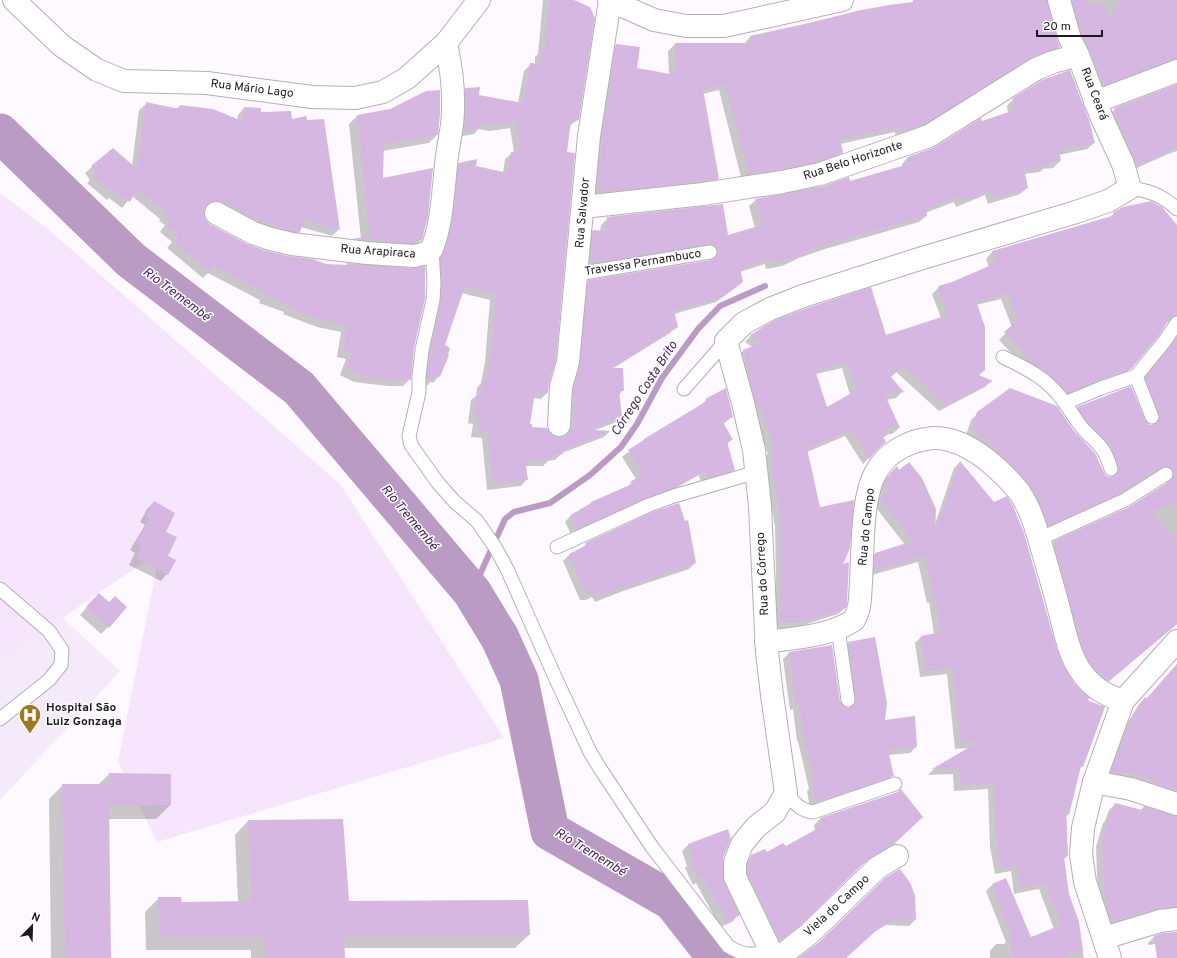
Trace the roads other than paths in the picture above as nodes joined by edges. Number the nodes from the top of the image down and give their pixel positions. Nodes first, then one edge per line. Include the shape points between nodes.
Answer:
1 (14, 0) edge
2 (479, 0) edge
3 (609, 0) edge
4 (842, 0) edge
5 (1059, 0) edge
6 (446, 43) junction
7 (1078, 55) junction
8 (1177, 71) edge
9 (1095, 102) junction
10 (1130, 188) junction
11 (583, 207) junction
12 (1177, 209) edge
13 (216, 213) dead end
14 (432, 249) junction
15 (710, 252) dead end
16 (577, 274) junction
17 (1177, 323) edge
18 (726, 341) junction
19 (1003, 357) dead end
20 (1136, 376) junction
21 (684, 389) dead end
22 (1065, 403) junction
23 (1152, 417) dead end
24 (559, 425) dead end
25 (1111, 469) dead end
26 (757, 472) junction
27 (1166, 474) dead end
28 (1038, 539) junction
29 (557, 547) dead end
30 (0, 590) edge
31 (838, 628) junction
32 (766, 642) junction
33 (1176, 644) edge
34 (848, 700) dead end
35 (1124, 701) junction
36 (0, 719) edge
37 (1094, 782) junction
38 (895, 784) dead end
39 (786, 793) junction
40 (1177, 804) edge
41 (897, 856) dead end
42 (1177, 919) edge
43 (1107, 948) edge
44 (774, 956) edge

1 - 6 street, Rua Mário Lago via 62,46 97,70 124,81 207,84 312,97 355,98 383,92 407,78
2 - 6 street, Rua Mário Lago
3 - 4 street via 654,20 686,26 724,26
3 - 11 street, Rua Salvador via 589,136
5 - 7 street, Rua Ceará via 1069,36
6 - 14 street, Rua Arapiraca via 452,69 452,125 446,156 441,215
7 - 9 street, Rua Ceará
7 - 11 street, Rua Belo Horizonte via 1036,69 929,136 820,174 703,194
8 - 9 street
9 - 10 street, Rua Ceará via 1123,164
10 - 12 lane via 1156,194
10 - 18 street via 1108,201 1076,212 803,296 744,323
11 - 16 street, Rua Salvador
13 - 14 street, Rua Arapiraca via 253,233 292,244 414,256
14 - 44 lane via 433,300 422,350 419,392 409,436 411,445 438,483 477,521 495,547 590,752 652,847 728,946 745,955
15 - 16 lane, Travessa Pernambuco
16 - 24 street, Rua Salvador via 568,362 561,388
17 - 20 lane
18 - 21 lane
18 - 26 street, Rua do Córrego via 743,403
19 - 22 lane via 1046,381
20 - 22 lane
20 - 23 lane
22 - 25 lane via 1086,432 1100,444
26 - 29 lane via 649,505
26 - 32 street, Rua do Córrego
27 - 28 lane via 1125,500
28 - 31 street, Rua do Campo via 1034,522 1020,494 1002,472 976,451 955,441 938,438 906,444 890,455 876,471 868,490 860,606 854,620
28 - 35 street, Rua do Campo via 1067,638 1080,670 1099,691
30 - 36 lane via 49,631 62,650 61,666 48,680
31 - 32 street, Rua do Campo via 811,636
31 - 34 lane
32 - 39 street
33 - 35 street
35 - 37 street
37 - 40 street via 1131,789
37 - 43 street via 1082,828 1081,854 1085,882
38 - 39 lane via 812,812 798,807
39 - 44 street via 775,812 756,827 742,844 735,862 736,876
41 - 44 street, Viela do Campo via 877,868 809,934
42 - 43 street via 1154,922

